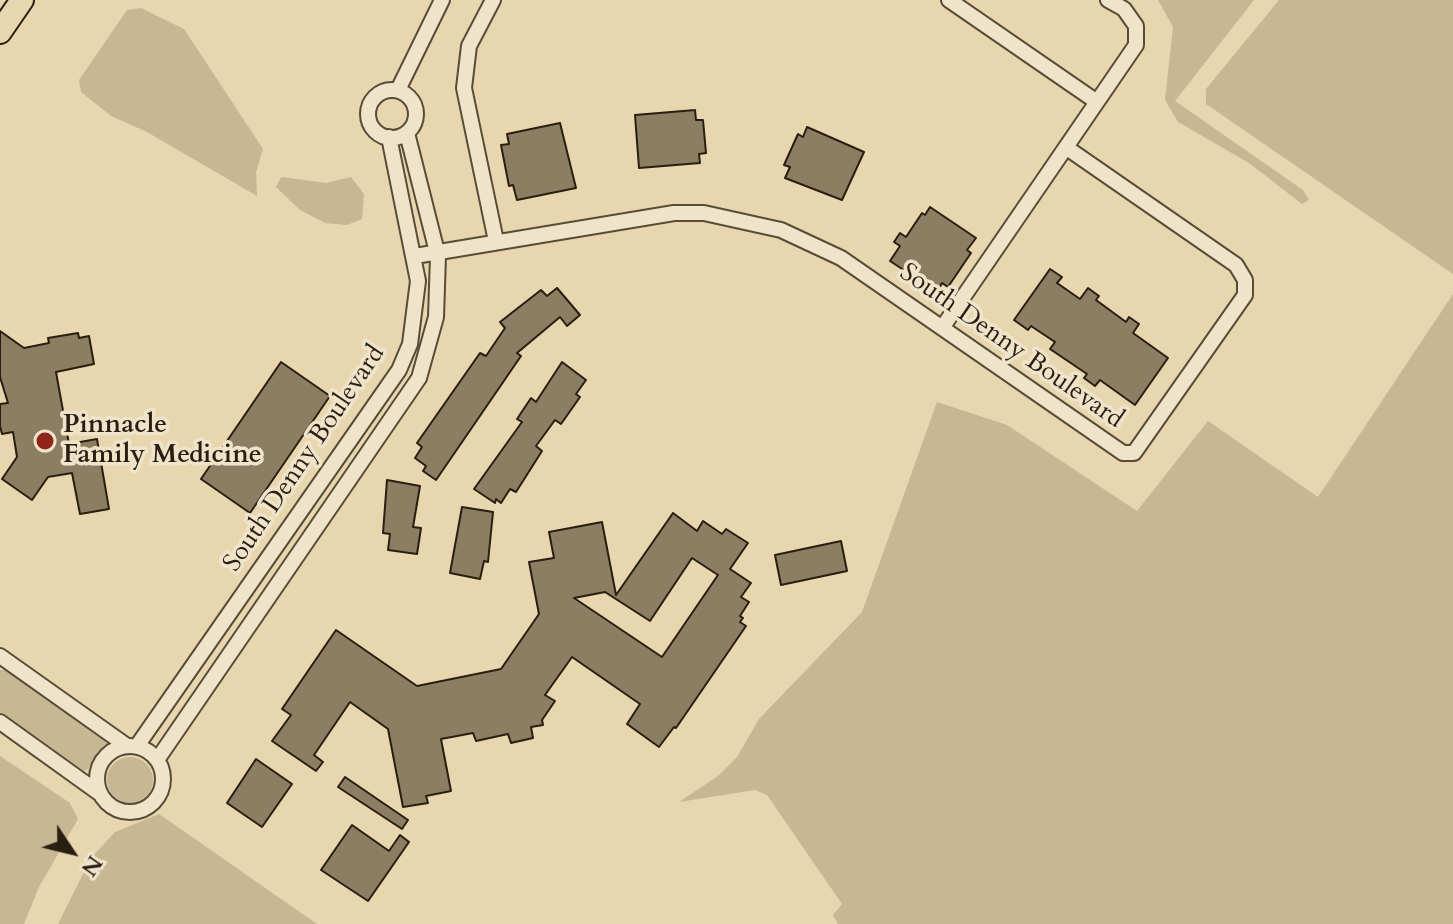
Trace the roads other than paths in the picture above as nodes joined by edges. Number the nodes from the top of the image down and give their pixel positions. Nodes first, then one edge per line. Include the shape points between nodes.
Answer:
1 (22, 0) edge
2 (442, 0) edge
3 (493, 0) edge
4 (949, 0) edge
5 (1108, 0) edge
6 (0, 32) edge
7 (398, 90) junction
8 (1097, 102) junction
9 (407, 133) junction
10 (389, 137) junction
11 (1067, 148) junction
12 (496, 241) junction
13 (437, 252) junction
14 (415, 256) junction
15 (942, 328) junction
16 (243, 594) junction
17 (262, 607) junction
18 (0, 656) edge
19 (178, 688) junction
20 (198, 701) junction
21 (0, 722) edge
22 (132, 746) junction
23 (157, 760) junction
24 (99, 793) junction

1 - 6 main road
2 - 7 street
3 - 12 street via 469,46 464,88
4 - 8 street
5 - 8 street via 1124,9 1136,26 1136,45
7 - 9 street, South Denny Boulevard via 416,108
7 - 10 street, South Denny Boulevard via 383,92 369,109 371,124
8 - 11 street
9 - 10 street
9 - 13 street, South Denny Boulevard
10 - 14 street, South Denny Boulevard
11 - 15 street
11 - 15 street, South Denny Boulevard via 1236,265 1245,280 1245,295 1134,453 1123,453
12 - 13 street, South Denny Boulevard
12 - 15 street, South Denny Boulevard via 674,213 739,219 816,245
13 - 14 street, South Denny Boulevard
13 - 17 street, South Denny Boulevard via 436,317 419,378
14 - 16 street, South Denny Boulevard via 417,308 399,370
16 - 17 street, South Denny Boulevard
16 - 19 street, South Denny Boulevard
17 - 20 street, South Denny Boulevard
18 - 22 street
19 - 20 street
19 - 22 street, South Denny Boulevard
20 - 23 street, South Denny Boulevard
21 - 24 street
22 - 23 street
22 - 24 street, South Denny Boulevard via 116,748 101,762
23 - 24 street via 162,770 160,792 146,809 114,809

